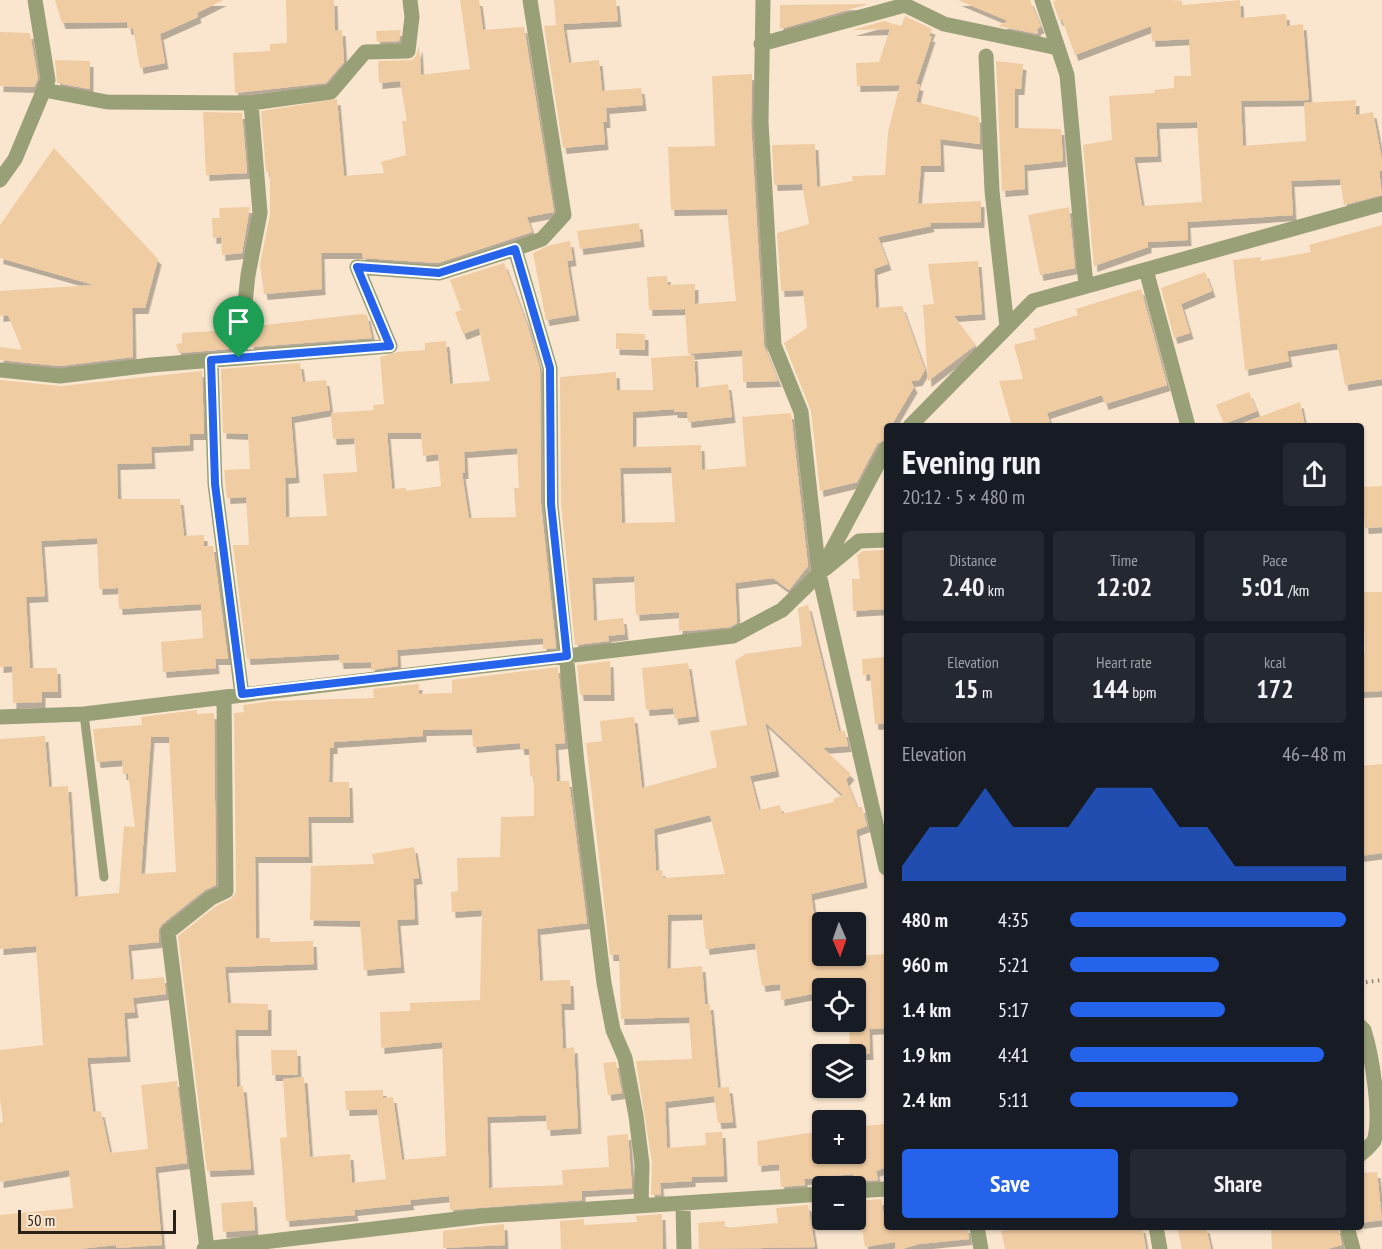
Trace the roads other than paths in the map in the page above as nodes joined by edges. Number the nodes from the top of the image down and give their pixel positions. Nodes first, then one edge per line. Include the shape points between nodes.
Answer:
1 (34, 0) edge
2 (410, 0) edge
3 (530, 0) edge
4 (763, 0) edge
5 (1042, 0) edge
6 (761, 44) junction
7 (1058, 48) junction
8 (986, 56) dead end
9 (44, 90) junction
10 (251, 103) junction
11 (0, 180) edge
12 (1382, 204) edge
13 (515, 249) junction
14 (1146, 270) junction
15 (1086, 286) junction
16 (1007, 327) junction
17 (239, 358) junction
18 (211, 360) junction
19 (0, 370) edge
20 (913, 423) edge
21 (1187, 423) edge
22 (884, 453) edge
23 (884, 540) edge
24 (819, 574) junction
25 (567, 656) junction
26 (242, 694) junction
27 (224, 697) junction
28 (84, 714) junction
29 (0, 717) edge
30 (884, 859) edge
31 (104, 877) dead end
32 (1364, 1030) edge
33 (1364, 1151) edge
34 (884, 1189) edge
35 (866, 1190) edge
36 (812, 1195) edge
37 (683, 1204) junction
38 (642, 1206) junction
39 (978, 1230) edge
40 (1157, 1230) edge
41 (1348, 1230) edge
42 (206, 1249) edge
43 (684, 1249) edge
44 (981, 1249) edge
45 (1160, 1249) edge
46 (1353, 1249) edge

1 - 9 street via 48,80
2 - 10 street via 408,51 365,52 331,92
3 - 13 street via 564,215 542,238
4 - 6 street
5 - 7 street
6 - 7 street via 905,5 944,24
6 - 24 street via 761,122 774,345 801,412
7 - 15 street via 1067,75
8 - 16 street via 992,191
9 - 10 street via 107,102
9 - 11 street via 15,159
10 - 17 street via 260,213
12 - 14 street
13 - 17 street via 439,273 357,267 390,346
13 - 25 street via 550,368 551,504
14 - 15 street
14 - 21 street
15 - 16 street via 1033,301
16 - 20 street
17 - 18 street
18 - 19 street via 60,376
18 - 26 street via 215,484
22 - 24 street
23 - 24 street via 859,541
24 - 25 street via 782,610 733,636
24 - 30 street
25 - 26 street
25 - 38 street via 604,983 636,1116
26 - 27 street
27 - 28 street
27 - 42 street via 226,891 168,932
28 - 29 street
28 - 31 lane
32 - 33 street via 1378,1076 1380,1124 1375,1140
34 - 35 street
36 - 37 street
37 - 38 street
37 - 43 street
38 - 42 street via 483,1216
39 - 44 street
40 - 45 street
41 - 46 street

